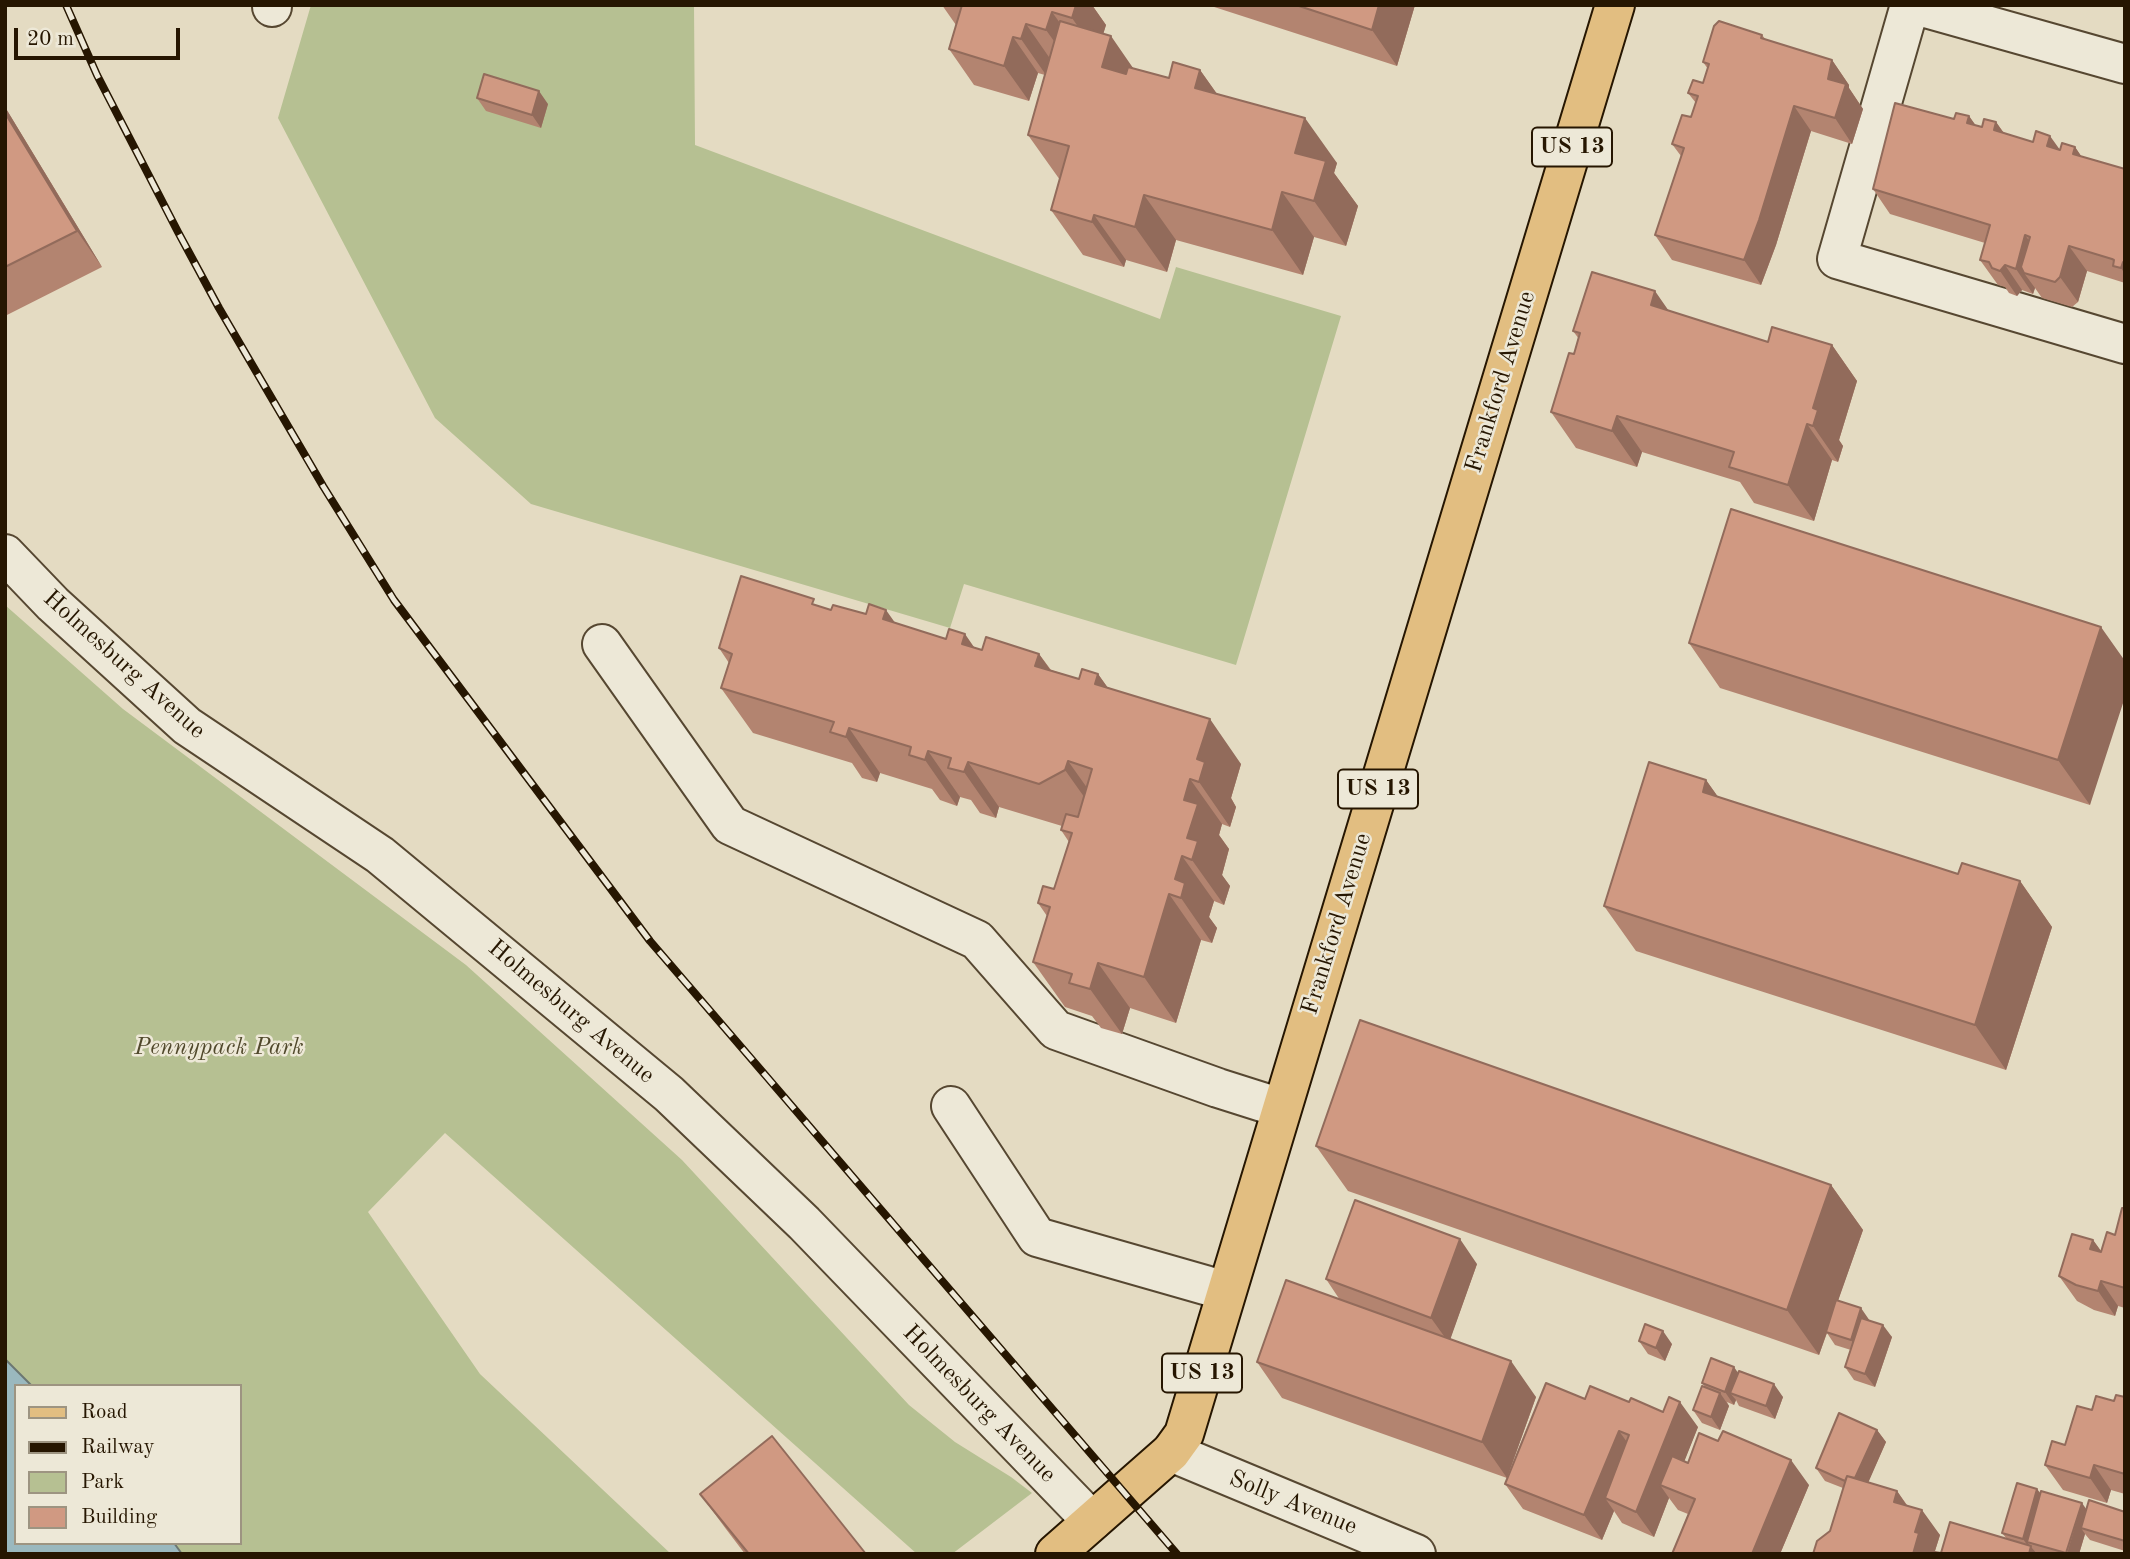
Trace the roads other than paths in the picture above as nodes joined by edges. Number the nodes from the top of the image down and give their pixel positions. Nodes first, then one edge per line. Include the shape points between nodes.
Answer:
1 (1615, 5) edge
2 (1913, 5) edge
3 (2125, 64) edge
4 (2125, 344) edge
5 (5, 554) edge
6 (602, 644) dead end
7 (951, 1106) dead end
8 (1281, 1108) junction
9 (1226, 1291) junction
10 (1171, 1452) junction
11 (1093, 1521) junction
12 (1055, 1554) edge
13 (1416, 1554) edge

1 - 8 main road, Frankford Avenue / US 13
2 - 3 street
2 - 4 street via 1837,259
5 - 11 street, Holmesburg Avenue via 187,726 380,855 669,1094 804,1223
6 - 8 street via 730,825 977,940 1056,1030
7 - 9 street via 1037,1237
8 - 9 main road, Frankford Avenue / US 13
9 - 10 main road, Frankford Avenue / US 13 via 1184,1434
10 - 11 main road, Frankford Avenue / US 13
10 - 13 street, Solly Avenue
11 - 12 main road, Frankford Avenue / US 13

